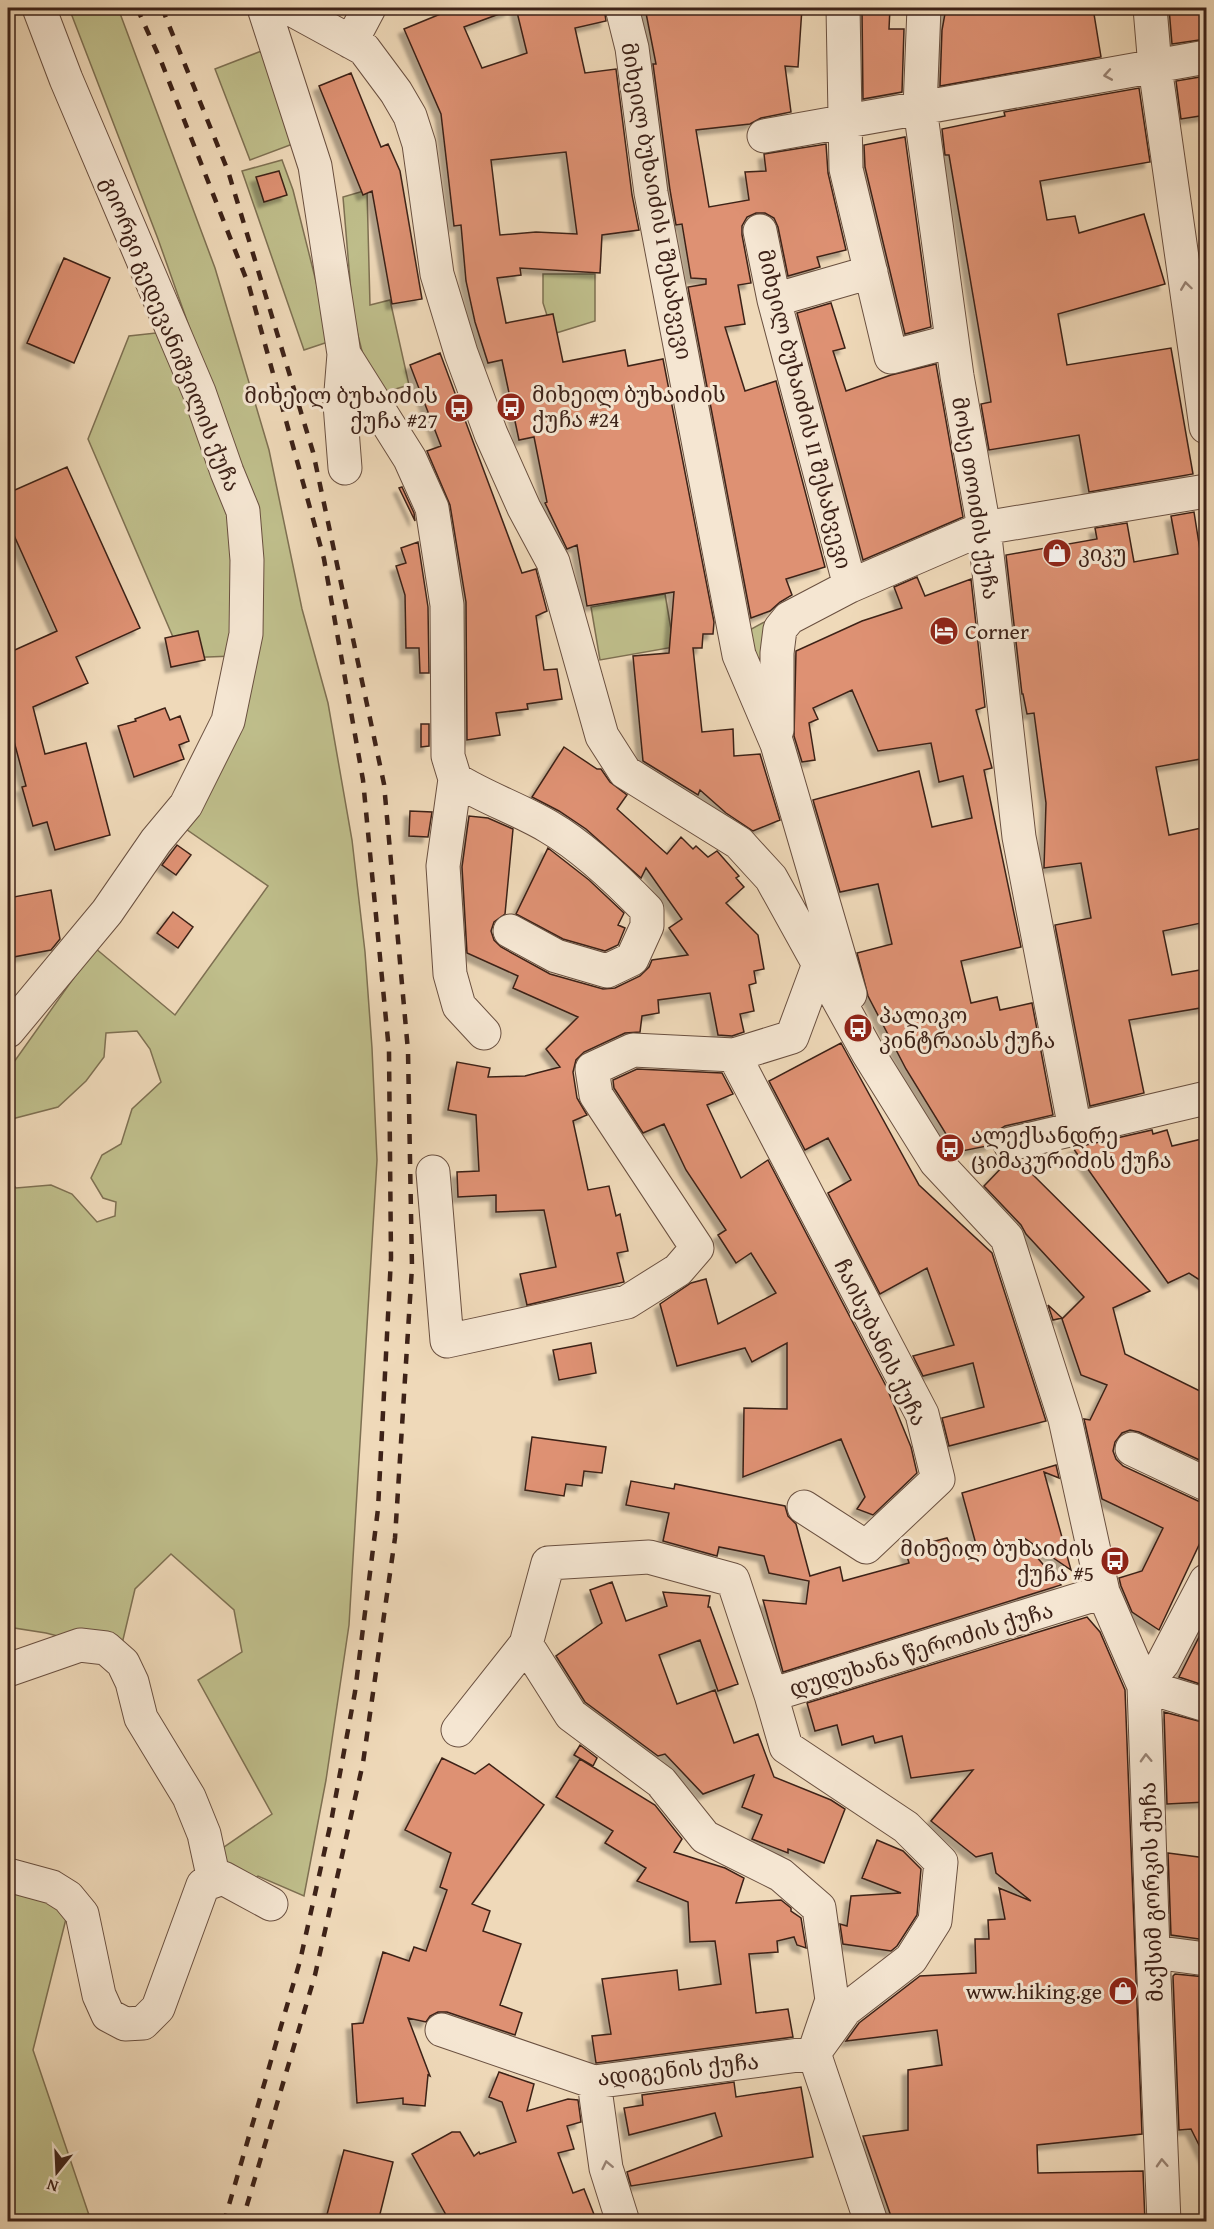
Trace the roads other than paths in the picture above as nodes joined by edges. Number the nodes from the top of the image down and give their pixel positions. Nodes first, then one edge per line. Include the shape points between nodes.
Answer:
1 (39, 8) edge
2 (264, 8) edge
3 (289, 8) edge
4 (369, 8) edge
5 (622, 8) edge
6 (843, 8) edge
7 (924, 8) edge
8 (1150, 8) edge
9 (351, 42) junction
10 (1206, 57) edge
11 (1155, 67) junction
12 (920, 108) junction
13 (844, 122) junction
14 (764, 136) dead end
15 (760, 231) dead end
16 (871, 272) junction
17 (774, 300) junction
18 (952, 341) junction
19 (344, 354) junction
20 (1206, 427) edge
21 (345, 468) dead end
22 (1206, 491) edge
23 (984, 528) junction
24 (850, 586) junction
25 (777, 744) junction
26 (455, 779) junction
27 (510, 932) dead end
28 (819, 964) junction
29 (8, 1031) edge
30 (484, 1033) dead end
31 (868, 1053) junction
32 (734, 1055) junction
33 (1206, 1098) edge
34 (1075, 1129) junction
35 (1010, 1144) dead end
36 (433, 1172) dead end
37 (1132, 1449) dead end
38 (1206, 1484) edge
39 (804, 1507) dead end
40 (1206, 1581) edge
41 (1103, 1592) junction
42 (526, 1644) junction
43 (8, 1670) edge
44 (1144, 1686) junction
45 (771, 1695) junction
46 (1206, 1705) edge
47 (458, 1730) dead end
48 (8, 1875) edge
49 (214, 1880) junction
50 (271, 1904) dead end
51 (1153, 1952) junction
52 (1206, 1959) edge
53 (442, 2030) dead end
54 (814, 2053) junction
55 (594, 2082) junction
56 (623, 2222) edge
57 (871, 2222) edge
58 (1164, 2222) edge

1 - 29 street, გიორგი გედევანიშვილის ქუჩა via 199,392 243,511 246,634 228,721 186,805 107,912
2 - 19 street via 315,166
3 - 9 street
4 - 9 street
5 - 25 street, მიხეილ ბუხაიძის I შესახვევი via 632,48 651,193 739,655
6 - 13 street
7 - 12 street, მოსე თოიძის ქუჩა
8 - 11 street
9 - 28 street via 364,50 410,116 419,144 437,274 461,353 491,434 553,562 602,736 625,772 739,843 771,878
10 - 11 street
11 -> 12 street
20 -> 11 street
12 - 13 street
12 - 18 street, მოსე თოიძის ქუჩა
13 - 14 street
13 - 16 street via 846,169
15 - 17 street, მიხეილ ბუხაიძის II შესახვევი
16 - 17 street
16 - 18 street via 891,357
17 - 24 street, მიხეილ ბუხაიძის II შესახვევი
18 - 23 street, მოსე თოიძის ქუჩა
19 - 21 street via 340,404
19 - 26 street via 410,459 432,508 447,605 448,756
22 - 23 street
23 - 24 street
23 - 34 street, მოსე თოიძის ქუჩა via 1019,837
24 - 25 street via 789,618 780,629
25 - 31 street, მიხეილ ბუხაიძის I შესახვევი
26 - 27 street via 550,828 614,876 647,910 646,926 632,959 607,971 556,956
26 - 30 street via 443,866 450,974 459,1006
28 - 31 street
28 - 32 street via 792,1036
31 - 41 street via 936,1162 1007,1238 1065,1419
32 - 36 street via 633,1050 592,1070 596,1095 697,1248 678,1270 627,1302 447,1341
32 - 39 street, ჩაისუბანის ქუჩა via 922,1414 938,1479 866,1547
33 - 34 street
34 - 35 street
37 - 38 street
40 - 44 street via 1163,1663
41 - 44 street
41 - 45 street, დუდუხანა წეროძის ქუჩა
42 - 45 street, დუდუხანა წეროძის ქუჩა via 548,1563 649,1557 733,1580
42 - 47 street
42 - 54 street via 571,1715 661,1782 705,1837 781,1875 819,1908 832,2000
43 - 49 street via 80,1645 106,1648 123,1663 141,1719 189,1797 204,1834
44 - 46 street
51 -> 44 street, მაქსიმ გორკის ქუჩა
45 - 54 street via 786,1747 906,1827 941,1862 935,1922 911,1959 845,2010
48 - 49 street via 52,1887 68,1897 82,1914 99,1995 108,2015 125,2024 143,2023 158,2008 203,1885
49 - 50 street via 223,1878
51 - 52 street
58 -> 51 street, მაქსიმ გორკის ქუჩა
53 - 55 street, ადიგენის ქუჩა
54 - 55 street, ადიგენის ქუჩა
54 - 57 street
56 -> 55 street via 606,2168

